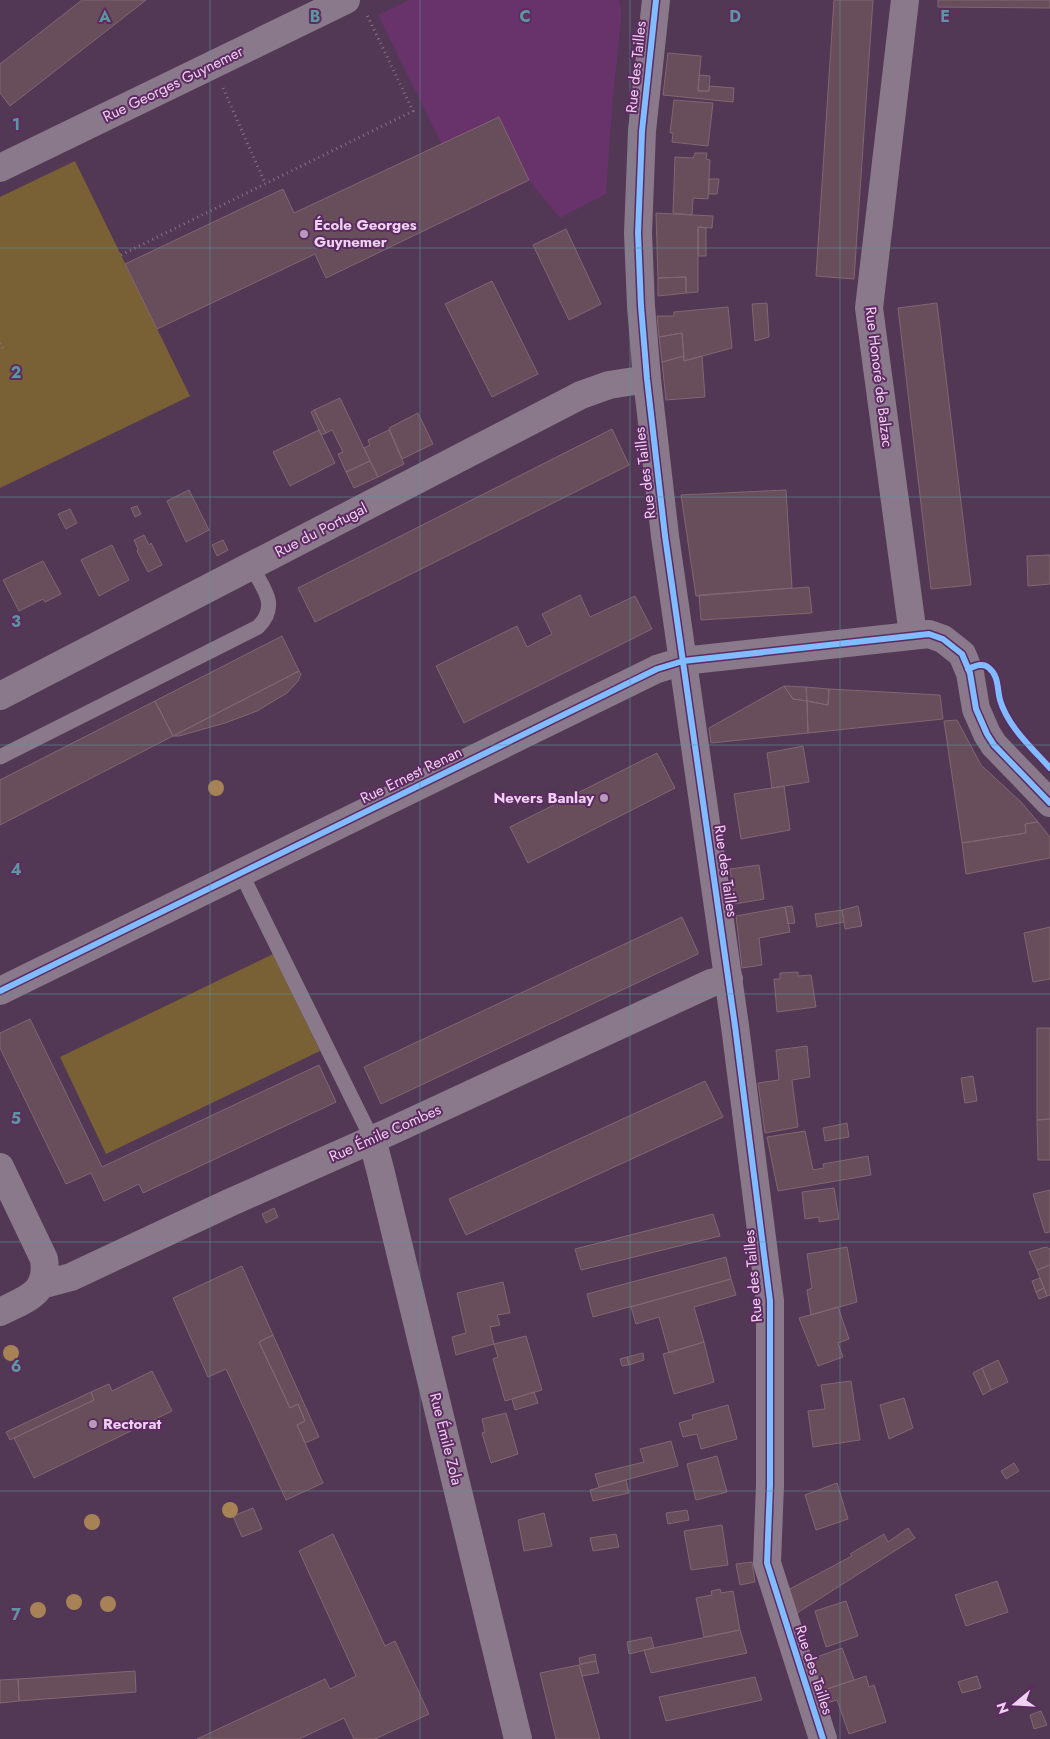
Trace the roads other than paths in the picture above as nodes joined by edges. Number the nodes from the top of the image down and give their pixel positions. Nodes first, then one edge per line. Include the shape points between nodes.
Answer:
1 (656, 0) edge
2 (905, 0) edge
3 (356, 6) edge
4 (0, 168) edge
5 (647, 379) junction
6 (251, 566) junction
7 (913, 635) junction
8 (683, 661) junction
9 (0, 696) edge
10 (0, 757) edge
11 (1050, 803) edge
12 (241, 873) junction
13 (728, 979) junction
14 (0, 991) edge
15 (372, 1139) junction
16 (0, 1167) edge
17 (41, 1285) junction
18 (0, 1312) edge
19 (518, 1739) edge
20 (823, 1739) edge

1 - 5 street, Rue des Tailles via 642,131 638,233
2 - 7 street, Rue Honoré de Balzac via 869,308
3 - 4 street, Rue Georges Guynemer via 213,65
5 - 6 street, Rue du Portugal via 609,385 581,395
5 - 8 street, Rue des Tailles
6 - 9 street, Rue du Portugal
6 - 10 lane via 268,598 268,615 258,627
7 - 8 street, Rue Ernest Renan
7 - 11 street, Rue Ernest Renan via 930,634 942,638 962,654 970,673 976,709 987,734
8 - 12 street, Rue Ernest Renan via 657,669
8 - 13 street, Rue des Tailles
12 - 14 street, Rue Ernest Renan
12 - 15 lane
13 - 15 street, Rue Émile Combes via 711,983
13 - 20 street, Rue des Tailles via 770,1301 767,1564
15 - 17 street, Rue Émile Combes via 71,1277
15 - 19 street, Rue Émile Zola
16 - 17 street via 44,1259
17 - 18 street via 33,1296

